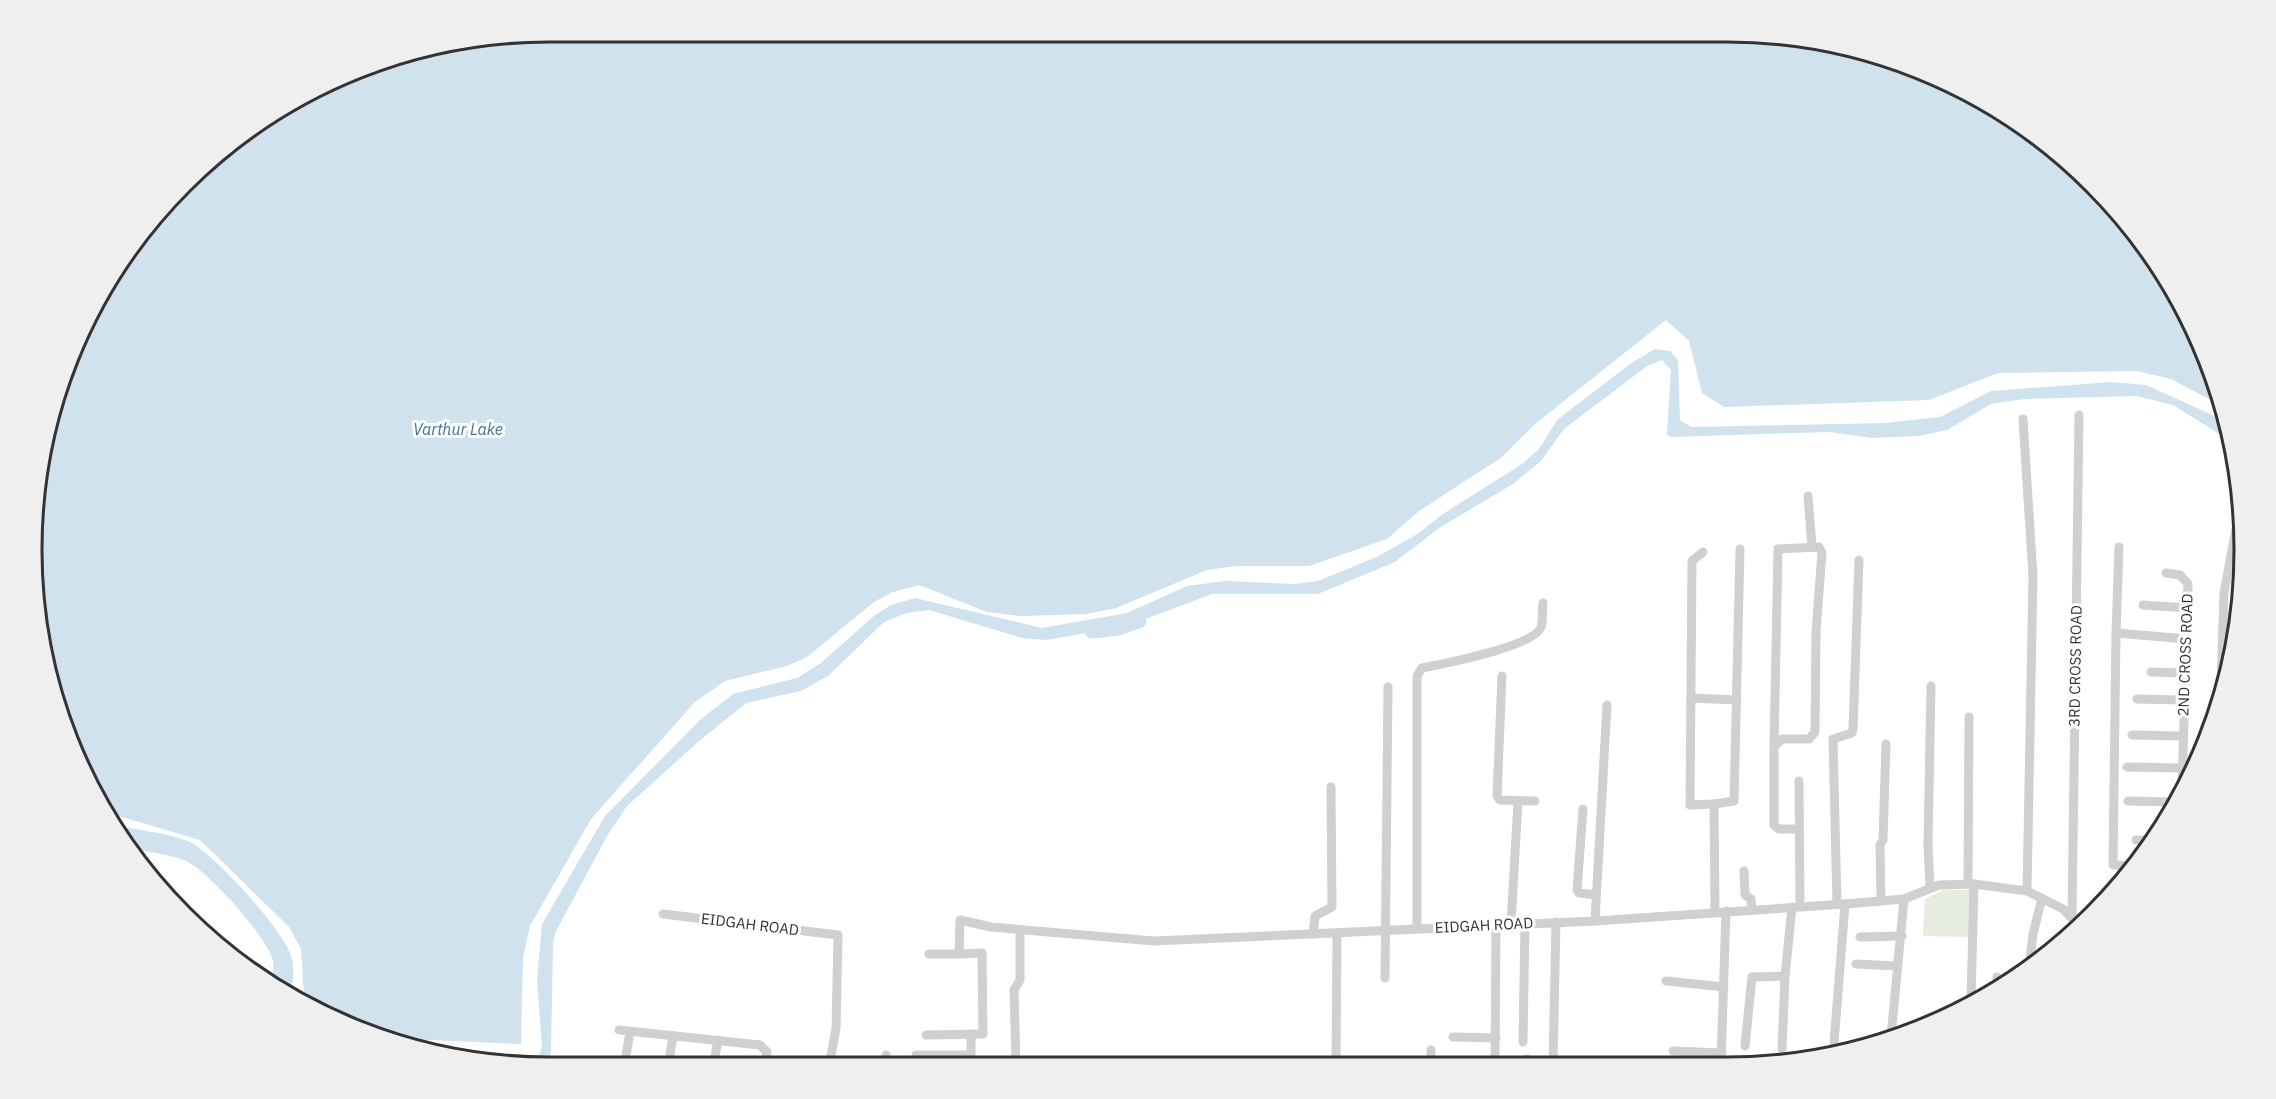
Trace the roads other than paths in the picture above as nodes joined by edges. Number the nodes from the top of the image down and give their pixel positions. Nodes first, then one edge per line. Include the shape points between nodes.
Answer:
1 (2079, 415) dead end
2 (2023, 419) dead end
3 (1808, 496) dead end
4 (2234, 541) edge
5 (1812, 547) junction
6 (2119, 547) dead end
7 (1740, 549) dead end
8 (1703, 552) dead end
9 (1859, 560) dead end
10 (2166, 573) dead end
11 (1543, 603) dead end
12 (2143, 605) dead end
13 (2188, 608) junction
14 (2116, 633) junction
15 (2187, 639) junction
16 (2222, 659) edge
17 (2151, 672) dead end
18 (2185, 673) junction
19 (1502, 676) dead end
20 (1931, 686) dead end
21 (1388, 687) dead end
22 (1691, 698) junction
23 (2137, 699) dead end
24 (1737, 700) junction
25 (2182, 700) junction
26 (1607, 705) dead end
27 (1969, 717) dead end
28 (2132, 735) dead end
29 (2181, 736) junction
30 (1886, 744) dead end
31 (1774, 747) junction
32 (2127, 768) dead end
33 (2182, 768) junction
34 (2182, 774) edge
35 (1799, 781) dead end
36 (1331, 787) dead end
37 (1518, 801) junction
38 (1535, 801) dead end
39 (2128, 801) dead end
40 (2167, 802) edge
41 (1714, 804) junction
42 (1583, 809) dead end
43 (1797, 829) junction
44 (2136, 840) dead end
45 (2142, 840) edge
46 (2123, 865) edge
47 (1744, 871) dead end
48 (1971, 884) junction
49 (1930, 888) junction
50 (2027, 891) junction
51 (1596, 895) junction
52 (2043, 898) junction
53 (1904, 899) junction
54 (1881, 901) junction
55 (1841, 904) junction
56 (1796, 907) junction
57 (1752, 909) junction
58 (1726, 911) junction
59 (1715, 912) junction
60 (663, 914) dead end
61 (2073, 919) edge
62 (2074, 919) edge
63 (1595, 921) junction
64 (1556, 922) junction
65 (1525, 923) junction
66 (1511, 924) junction
67 (1496, 925) junction
68 (1417, 928) junction
69 (1020, 930) junction
70 (1385, 930) junction
71 (1337, 933) junction
72 (1313, 934) junction
73 (1902, 936) junction
74 (1860, 937) dead end
75 (929, 954) dead end
76 (959, 954) junction
77 (2031, 955) edge
78 (1856, 964) dead end
79 (1897, 966) junction
80 (1785, 976) junction
81 (1385, 978) dead end
82 (1666, 981) dead end
83 (1724, 987) junction
84 (1971, 994) edge
85 (1892, 1029) edge
86 (619, 1030) dead end
87 (630, 1032) junction
88 (970, 1034) junction
89 (926, 1035) dead end
90 (674, 1036) junction
91 (1453, 1037) dead end
92 (1496, 1038) junction
93 (718, 1040) junction
94 (1522, 1042) dead end
95 (1834, 1043) dead end
96 (1745, 1046) dead end
97 (1431, 1050) dead end
98 (1782, 1050) dead end
99 (1673, 1051) dead end
100 (916, 1055) dead end
101 (971, 1055) joint
102 (626, 1057) edge
103 (670, 1057) edge
104 (715, 1057) edge
105 (766, 1057) edge
106 (831, 1057) edge
107 (1016, 1057) edge
108 (1336, 1057) edge
109 (1431, 1057) edge
110 (1495, 1057) edge
111 (1553, 1057) edge
112 (1714, 1057) edge
113 (1721, 1057) edge

1 - 62 street, 3RD CROSS ROAD
2 - 50 street via 2033,576
3 - 5 street
4 - 16 street via 2224,593
5 - 31 street via 1778,549
5 - 31 street via 1819,547 1822,553 1815,732 1809,739 1782,739
6 - 14 street
7 - 24 street
8 - 22 street via 1692,561
9 - 55 street via 1853,729 1852,733 1833,739
10 - 13 street, 2ND CROSS ROAD via 2180,575 2188,584
11 - 68 street via 1541,627 1533,637 1422,668 1417,676
12 - 13 street
13 - 15 street, 2ND CROSS ROAD
14 - 15 street
14 - 46 street via 2114,865
15 - 18 street, 2ND CROSS ROAD
17 - 18 street
18 - 25 street, 2ND CROSS ROAD
19 - 37 street via 1497,796 1500,800
20 - 49 street
21 - 70 street
22 - 24 street
22 - 41 street via 1690,805
23 - 25 street
24 - 41 street via 1734,801
25 - 29 street, 2ND CROSS ROAD
26 - 51 street
27 - 48 street
28 - 29 street
29 - 33 street, 2ND CROSS ROAD
30 - 54 street
31 - 43 street via 1774,825 1779,829
32 - 33 street
33 - 34 street, 2ND CROSS ROAD
35 - 43 street
36 - 72 street via 1332,907 1315,916
37 - 38 street
37 - 66 street
39 - 40 street
41 - 59 street
42 - 51 street via 1577,890
43 - 56 street
44 - 45 street
47 - 57 street via 1745,895 1751,899
48 - 49 street, EIDGAH ROAD
48 - 50 street, EIDGAH ROAD
48 - 84 street
49 - 53 street, EIDGAH ROAD
50 - 52 street, EIDGAH ROAD
51 - 63 street
52 - 61 street, EIDGAH ROAD
52 - 77 street
53 - 54 street, EIDGAH ROAD
53 - 73 street
54 - 55 street, EIDGAH ROAD
55 - 56 street, EIDGAH ROAD
55 - 95 street
56 - 57 street, EIDGAH ROAD
56 - 80 street
57 - 58 street, EIDGAH ROAD
58 - 59 street, EIDGAH ROAD
58 - 83 street
59 - 63 street, EIDGAH ROAD
60 - 106 street, EIDGAH ROAD via 838,935 836,1029
63 - 64 street, EIDGAH ROAD
64 - 65 street, EIDGAH ROAD
64 - 111 street
65 - 66 street, EIDGAH ROAD
65 - 94 street
66 - 67 street, EIDGAH ROAD
67 - 68 street, EIDGAH ROAD
67 - 92 street
68 - 70 street, EIDGAH ROAD
69 - 72 street, EIDGAH ROAD via 1154,941
69 - 76 street, EIDGAH ROAD via 960,920
69 - 107 street via 1020,980 1014,990
70 - 71 street, EIDGAH ROAD
70 - 81 street
71 - 72 street, EIDGAH ROAD
71 - 108 street
73 - 74 street
73 - 79 street
75 - 76 street
76 - 88 street via 982,953 983,1034
78 - 79 street
79 - 85 street
80 - 96 street via 1752,977
80 - 98 street
82 - 83 street
83 - 113 street
86 - 87 street
87 - 90 street
87 - 102 street
88 - 89 street
88 - 101 street
90 - 93 street
90 - 103 street
91 - 92 street
92 - 110 street
93 - 104 street
93 - 105 street via 764,1046
97 - 109 street
99 - 112 street
100 - 101 street

